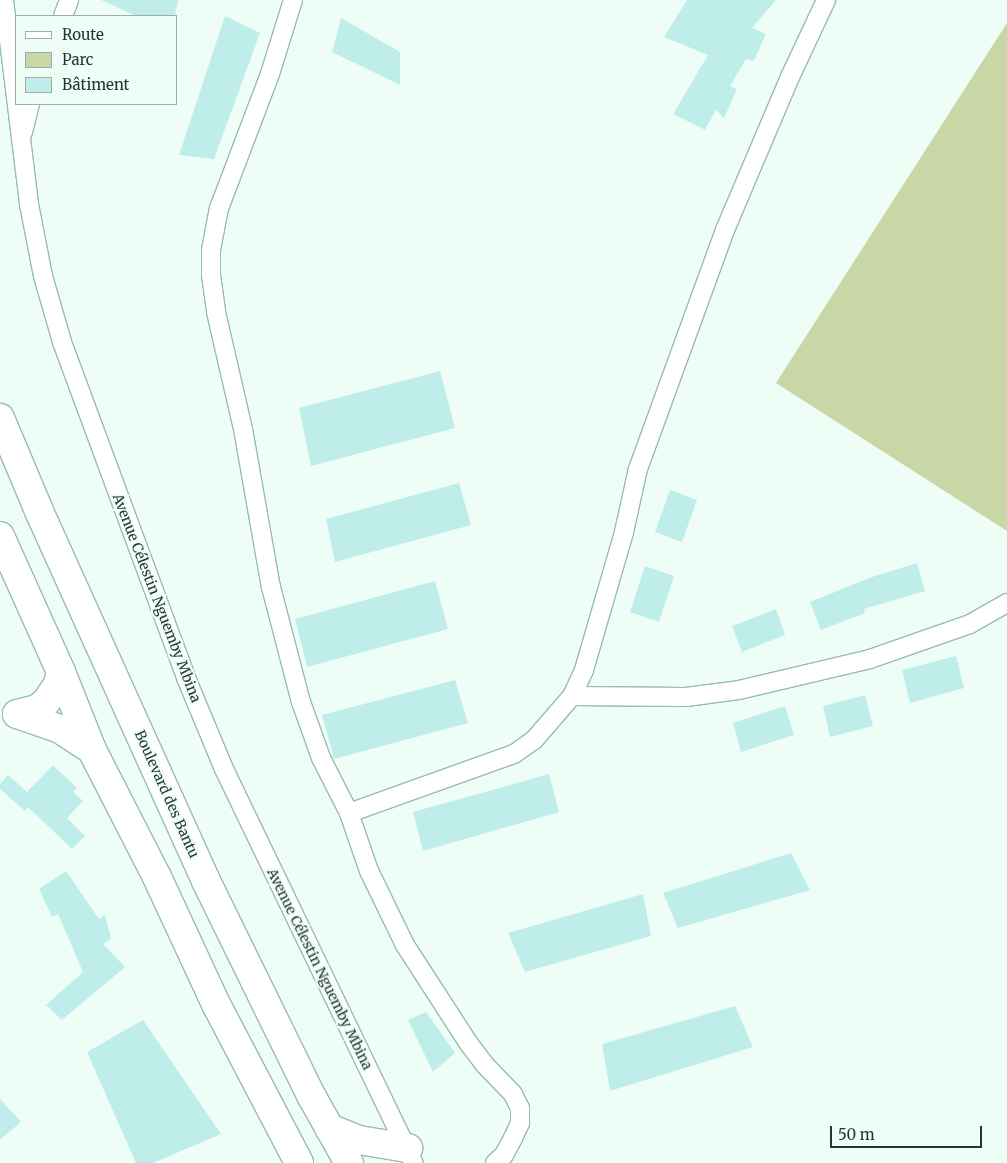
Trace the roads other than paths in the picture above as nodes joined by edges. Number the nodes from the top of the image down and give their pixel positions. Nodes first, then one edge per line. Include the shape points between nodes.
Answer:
1 (4, 0) edge
2 (69, 0) edge
3 (293, 0) edge
4 (826, 0) edge
5 (63, 15) edge
6 (12, 41) edge
7 (15, 79) edge
8 (17, 105) edge
9 (30, 105) edge
10 (20, 142) junction
11 (0, 418) edge
12 (0, 536) edge
13 (1007, 603) edge
14 (61, 672) junction
15 (572, 696) junction
16 (9, 711) edge
17 (92, 750) junction
18 (349, 813) junction
19 (329, 1128) junction
20 (411, 1155) edge
21 (299, 1163) edge
22 (349, 1163) edge
23 (495, 1163) edge

1 - 6 street, Avenue Célestin Nguemby Mbina
2 - 5 street
3 - 18 street via 270,74 219,208 211,250 211,276 271,587 288,654 320,758
4 - 15 street via 725,230 638,469 624,532 584,670
6 - 7 street, Avenue Célestin Nguemby Mbina
8 - 10 street, Avenue Célestin Nguemby Mbina
9 - 10 street
10 - 20 street, Avenue Célestin Nguemby Mbina via 36,239 53,312 188,680 258,842
11 - 19 highway, Boulevard des Bantu via 206,881
12 - 14 highway
13 - 15 street via 970,624 870,659 739,690 686,697
14 - 16 highway via 58,684 37,709
14 - 17 highway
15 - 18 street via 534,740 514,754
16 - 17 highway via 60,729
17 - 21 highway
18 - 23 street via 369,872 405,945 469,1044 513,1094 520,1108 520,1123 514,1138
19 - 20 highway
19 - 22 highway, Boulevard des Bantu

